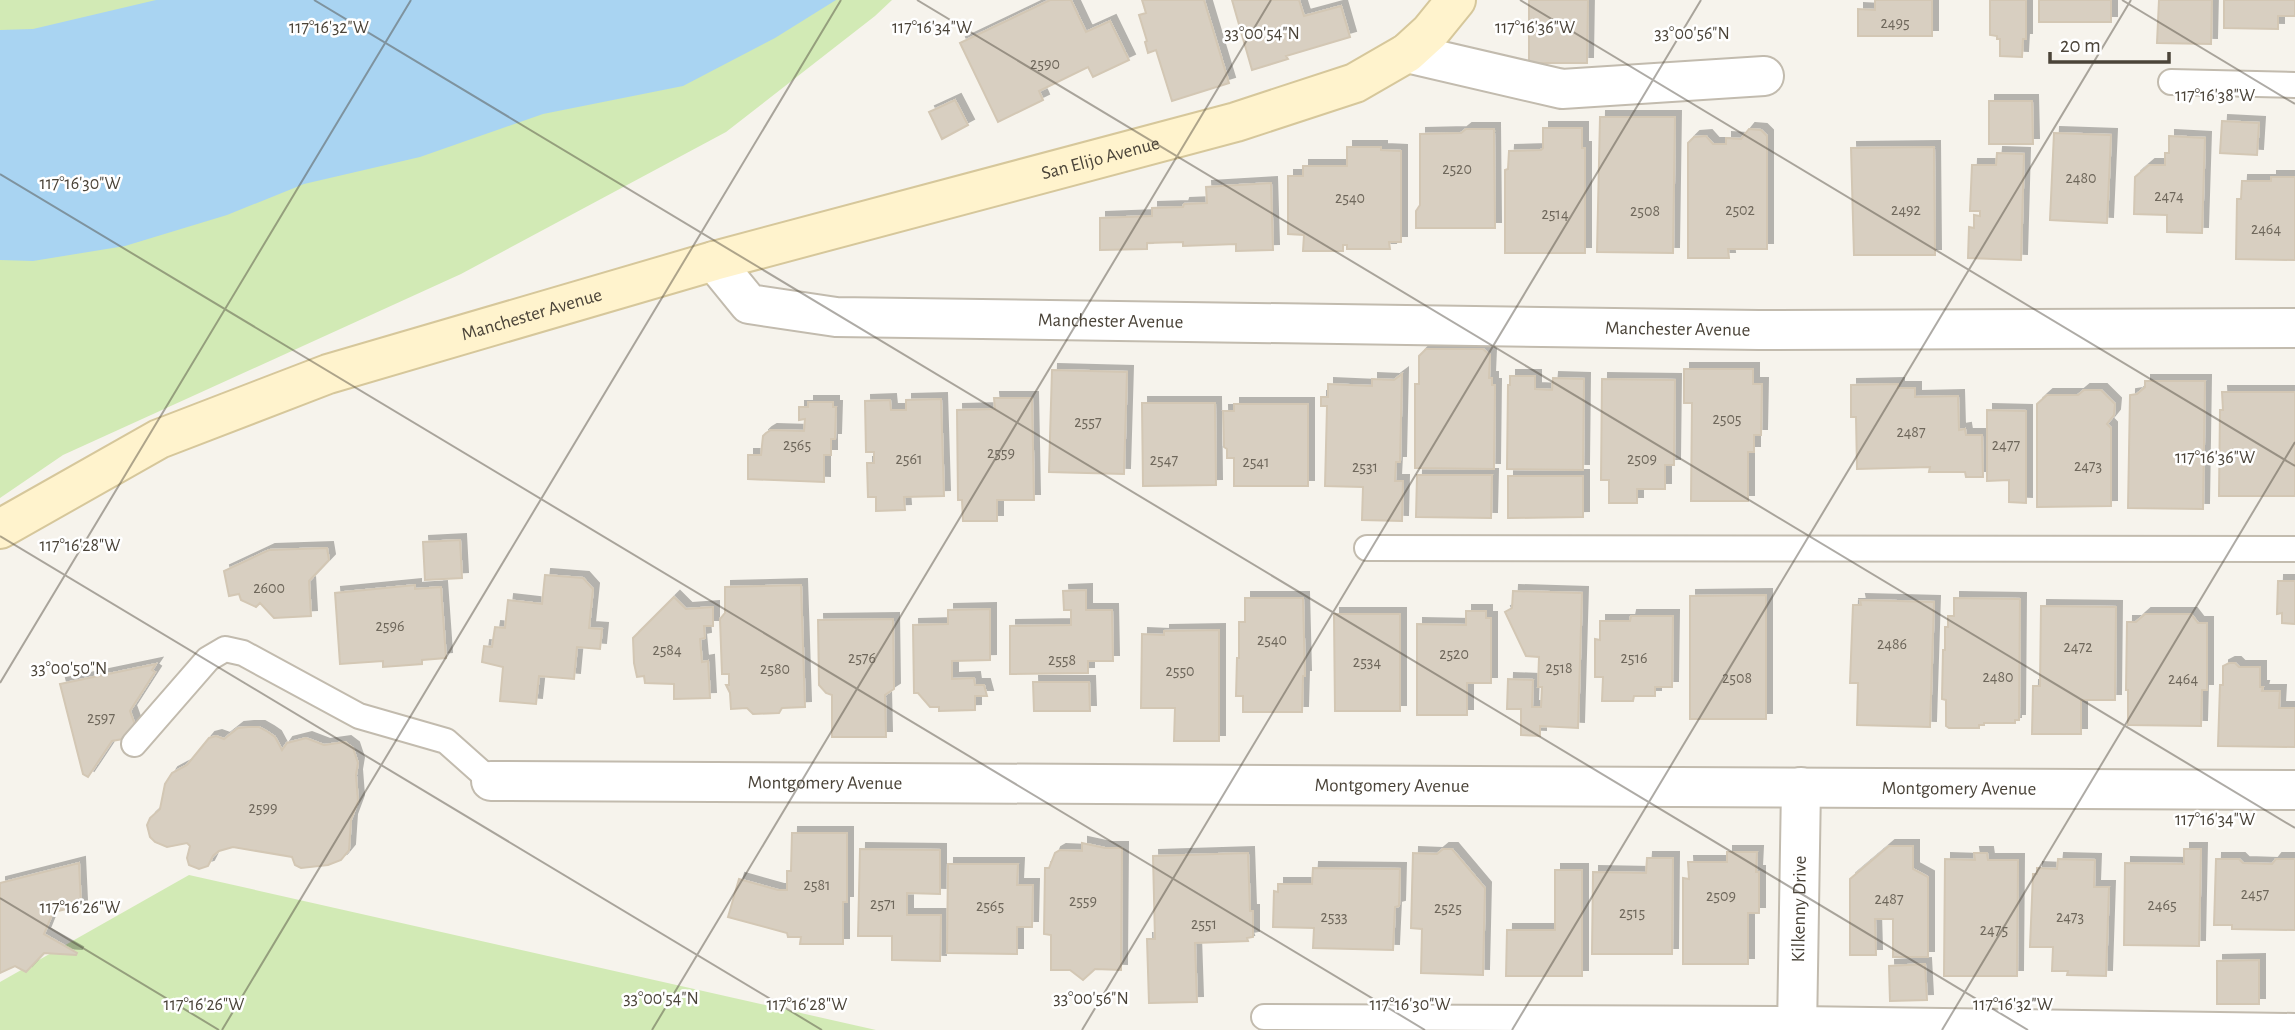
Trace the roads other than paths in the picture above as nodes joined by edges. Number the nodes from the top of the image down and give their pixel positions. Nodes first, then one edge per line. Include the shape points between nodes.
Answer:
1 (1456, 0) edge
2 (1408, 53) junction
3 (1764, 76) dead end
4 (2171, 82) dead end
5 (2295, 85) edge
6 (714, 261) junction
7 (2295, 328) edge
8 (0, 529) edge
9 (1367, 548) dead end
10 (2295, 550) edge
11 (134, 744) dead end
12 (491, 781) joint
13 (1801, 787) junction
14 (2295, 790) edge
15 (1264, 1017) dead end
16 (1797, 1025) edge
17 (2295, 1026) edge

1 - 2 main road, San Elijo Avenue
2 - 3 street via 1562,89
2 - 6 main road, San Elijo Avenue via 1355,83 1236,122
4 - 5 lane
6 - 7 street, Manchester Avenue via 749,304 836,317 1759,330
6 - 8 main road, Manchester Avenue via 328,374 159,439
9 - 10 lane
11 - 12 lane via 208,659 225,649 243,653 359,716 446,741
12 - 13 street, Montgomery Avenue
13 - 14 street, Montgomery Avenue
13 - 16 street, Kilkenny Drive
15 - 16 lane
16 - 17 lane

